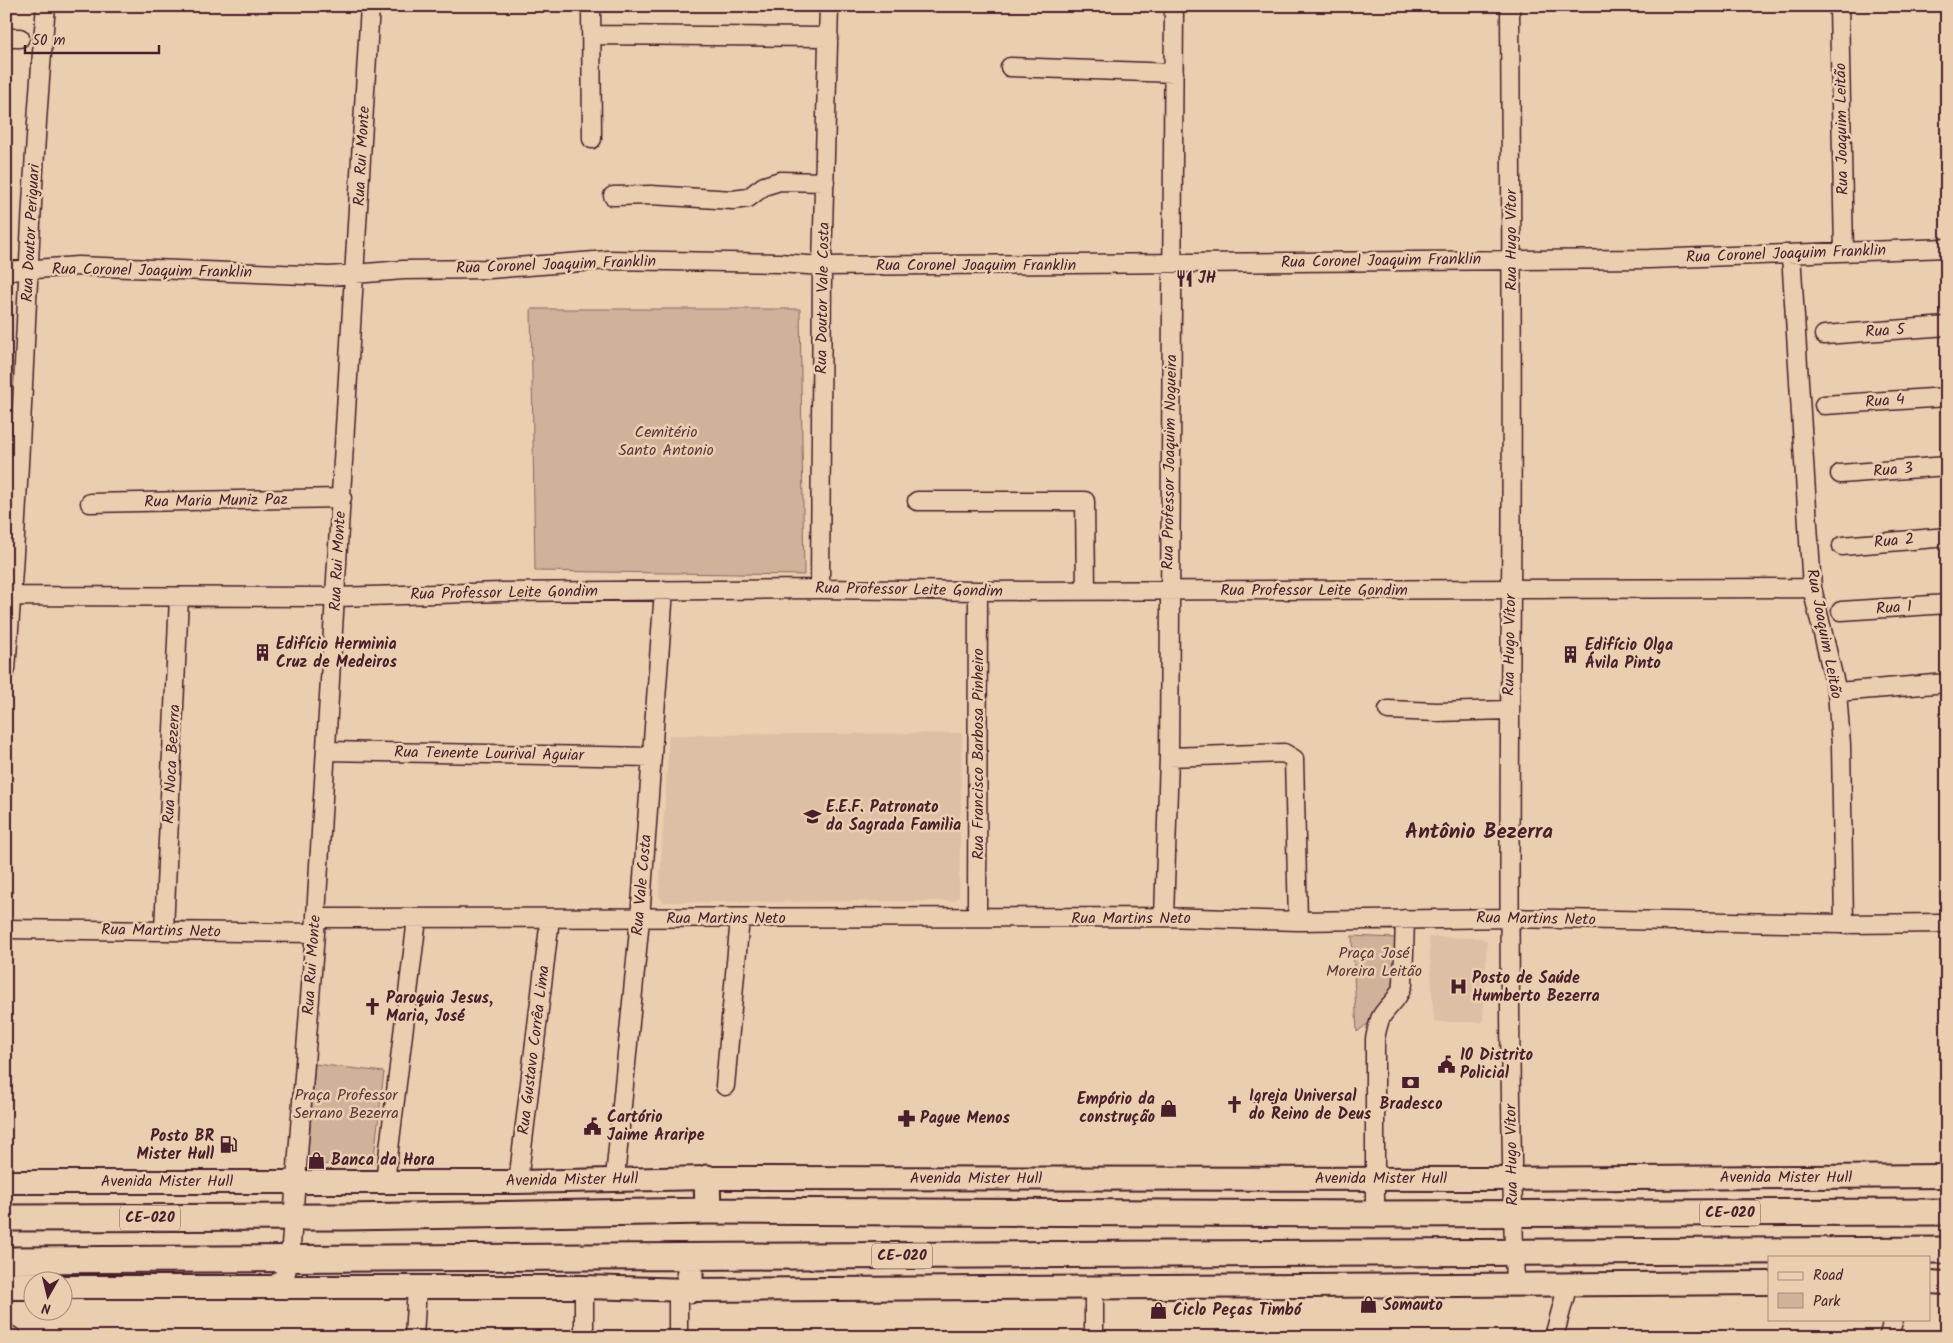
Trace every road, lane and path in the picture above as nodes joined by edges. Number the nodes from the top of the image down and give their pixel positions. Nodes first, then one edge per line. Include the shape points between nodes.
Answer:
1 (46, 6) edge
2 (370, 6) edge
3 (592, 6) edge
4 (829, 6) edge
5 (1174, 6) edge
6 (1510, 6) edge
7 (1839, 6) edge
8 (592, 35) junction
9 (828, 37) junction
10 (1010, 67) dead end
11 (1174, 73) junction
12 (592, 139) dead end
13 (825, 182) junction
14 (613, 196) dead end
15 (1947, 248) edge
16 (1844, 252) junction
17 (1791, 254) junction
18 (1511, 259) junction
19 (1173, 264) junction
20 (822, 266) junction
21 (6, 270) edge
22 (28, 270) junction
23 (356, 273) junction
24 (1947, 326) edge
25 (1824, 336) dead end
26 (1947, 397) edge
27 (1824, 405) dead end
28 (1947, 466) edge
29 (1840, 474) dead end
30 (342, 498) junction
31 (916, 501) dead end
32 (90, 503) dead end
33 (1947, 537) edge
34 (1842, 546) dead end
35 (1812, 588) junction
36 (820, 589) junction
37 (664, 590) junction
38 (1168, 590) junction
39 (1511, 590) junction
40 (978, 591) junction
41 (1086, 591) junction
42 (9, 596) edge
43 (179, 597) junction
44 (336, 597) junction
45 (1947, 604) edge
46 (1841, 611) dead end
47 (7, 660) edge
48 (1947, 683) edge
49 (1837, 692) junction
50 (1388, 710) dead end
51 (1509, 710) junction
52 (326, 751) junction
53 (1168, 756) junction
54 (652, 757) junction
55 (977, 917) junction
56 (1164, 917) junction
57 (640, 918) junction
58 (740, 918) junction
59 (1509, 918) junction
60 (417, 919) junction
61 (550, 919) junction
62 (1405, 919) junction
63 (1298, 921) junction
64 (1947, 923) edge
65 (1844, 924) junction
66 (316, 925) junction
67 (6, 929) edge
68 (164, 930) junction
69 (725, 1086) dead end
70 (1947, 1176) edge
71 (615, 1178) junction
72 (707, 1178) junction
73 (1374, 1178) junction
74 (1512, 1178) junction
75 (295, 1181) junction
76 (6, 1182) edge
77 (384, 1182) junction
78 (518, 1182) junction
79 (708, 1211) junction
80 (1947, 1212) edge
81 (1375, 1214) junction
82 (1513, 1214) junction
83 (293, 1217) junction
84 (6, 1218) edge
85 (1947, 1250) edge
86 (1514, 1253) junction
87 (690, 1256) junction
88 (290, 1258) junction
89 (6, 1260) edge
90 (6, 1270) edge
91 (22, 1280) edge
92 (1930, 1282) edge
93 (1947, 1282) edge
94 (1768, 1283) edge
95 (1515, 1284) junction
96 (1568, 1284) junction
97 (22, 1287) edge
98 (417, 1287) junction
99 (584, 1287) junction
100 (1094, 1287) junction
101 (6, 1288) edge
102 (72, 1288) edge
103 (271, 1288) junction
104 (684, 1290) junction
105 (1894, 1320) edge
106 (6, 1332) edge
107 (12, 1337) edge
108 (414, 1337) edge
109 (584, 1337) edge
110 (678, 1337) edge
111 (1094, 1337) edge
112 (1554, 1337) edge
113 (1888, 1337) edge

1 - 22 street, Rua Doutor Periguari
2 - 23 street, Rua Rui Monte
3 - 8 street
4 - 9 street, Rua Doutor Vale Costa
5 - 11 street, Rua Professor Joaquim Nogueira
6 - 18 street, Rua Hugo Vítor
7 - 16 street, Rua Joaquim Leitão
8 - 9 street
8 - 12 street
9 - 13 street, Rua Doutor Vale Costa
10 - 11 street
11 - 19 street, Rua Professor Joaquim Nogueira
13 - 14 street via 780,181 764,186 748,198 733,200
13 - 20 street, Rua Doutor Vale Costa
15 - 16 street, Rua Coronel Joaquim Franklin
16 - 17 street, Rua Coronel Joaquim Franklin
17 - 18 street, Rua Coronel Joaquim Franklin
17 - 35 street, Rua Joaquim Leitão
18 - 19 street, Rua Coronel Joaquim Franklin
18 - 39 street, Rua Hugo Vítor
19 - 20 street, Rua Coronel Joaquim Franklin
19 - 38 street, Rua Professor Joaquim Nogueira
20 - 23 street, Rua Coronel Joaquim Franklin via 608,260 490,269
20 - 36 street, Rua Doutor Vale Costa
21 - 22 street, Rua Coronel Joaquim Franklin
22 - 23 street, Rua Coronel Joaquim Franklin via 78,266 310,276
22 - 42 street, Rua Doutor Periguari
23 - 30 street, Rua Rui Monte
24 - 25 street, Rua 5
26 - 27 street, Rua 4
28 - 29 street, Rua 3
30 - 32 street, Rua Maria Muniz Paz
30 - 44 street, Rua Rui Monte
31 - 41 street via 1085,502
33 - 34 street, Rua 2
35 - 39 street, Rua Professor Leite Gondim
35 - 49 street, Rua Joaquim Leitão
36 - 37 street, Rua Professor Leite Gondim
36 - 40 street, Rua Professor Leite Gondim
37 - 44 street, Rua Professor Leite Gondim
37 - 54 street, Rua Vale Costa
38 - 39 street, Rua Professor Leite Gondim
38 - 41 street, Rua Professor Leite Gondim
38 - 53 street, Rua Professor Joaquim Nogueira
39 - 51 street, Rua Hugo Vítor
40 - 41 street, Rua Professor Leite Gondim
40 - 55 street, Rua Francisco Barbosa Pinheiro
42 - 43 street, Rua Professor Leite Gondim
42 - 47 street, Rua Doutor Periguari
43 - 44 street, Rua Professor Leite Gondim
43 - 68 street, Rua Noca Bezerra
44 - 52 street, Rua Rui Monte
45 - 46 street, Rua 1
48 - 49 street
49 - 65 street, Rua Joaquim Leitão
50 - 51 street
51 - 59 street, Rua Hugo Vítor
52 - 54 street, Rua Tenente Lourival Aguiar
52 - 66 street, Rua Rui Monte
53 - 56 street, Rua Professor Joaquim Nogueira
53 - 63 street via 1284,753 1294,759
54 - 57 street, Rua Vale Costa
55 - 56 street, Rua Martins Neto
55 - 58 street, Rua Martins Neto
56 - 63 street, Rua Martins Neto
57 - 58 street, Rua Martins Neto
57 - 61 street, Rua Martins Neto
57 - 71 street, Rua Vale Costa
58 - 69 street
59 - 62 street, Rua Martins Neto
59 - 65 street, Rua Martins Neto
59 - 74 street, Rua Hugo Vítor
60 - 61 street, Rua Martins Neto
60 - 66 street, Rua Martins Neto
60 - 77 street
61 - 78 street, Rua Gustavo Corrêa Lima
62 - 63 street, Rua Martins Neto
62 - 73 street via 1402,984 1397,999 1381,1017 1375,1039
64 - 65 street, Rua Martins Neto
66 - 68 street, Rua Martins Neto
66 - 75 street, Rua Rui Monte
67 - 68 street, Rua Martins Neto
70 - 74 main road, Avenida Mister Hull
71 - 72 main road, Avenida Mister Hull
71 - 78 main road, Avenida Mister Hull
72 - 73 main road, Avenida Mister Hull
72 - 79 highway
73 - 74 main road, Avenida Mister Hull
73 - 81 street
74 - 82 street, Rua Hugo Vítor
75 - 76 main road, Avenida Mister Hull
75 - 77 main road, Avenida Mister Hull
75 - 83 street, Rua Rui Monte
77 - 78 main road, Avenida Mister Hull
79 - 81 highway, Avenida Mister Hull / CE-020
79 - 83 highway, Avenida Mister Hull / CE-020
80 - 82 highway, Avenida Mister Hull / CE-020
81 - 82 highway, Avenida Mister Hull / CE-020
82 - 86 street, Rua Hugo Vítor
83 - 84 highway, Avenida Mister Hull / CE-020
83 - 88 street, Rua Rui Monte
85 - 86 highway, CE-020
86 - 87 highway, CE-020
86 - 95 street, Rua Hugo Vítor
87 - 88 highway, CE-020
87 - 104 highway
88 - 89 highway, CE-020
88 - 103 street, Rua Rui Monte via 285,1276
90 - 91 highway
92 - 93 main road
94 - 96 main road
95 - 96 main road
95 - 100 main road
96 - 112 street
97 - 101 main road
98 - 99 main road
98 - 103 main road
98 - 108 street
99 - 104 main road
99 - 109 street
100 - 104 main road
100 - 111 street
102 - 103 main road
104 - 110 street
105 - 113 street
106 - 107 street

